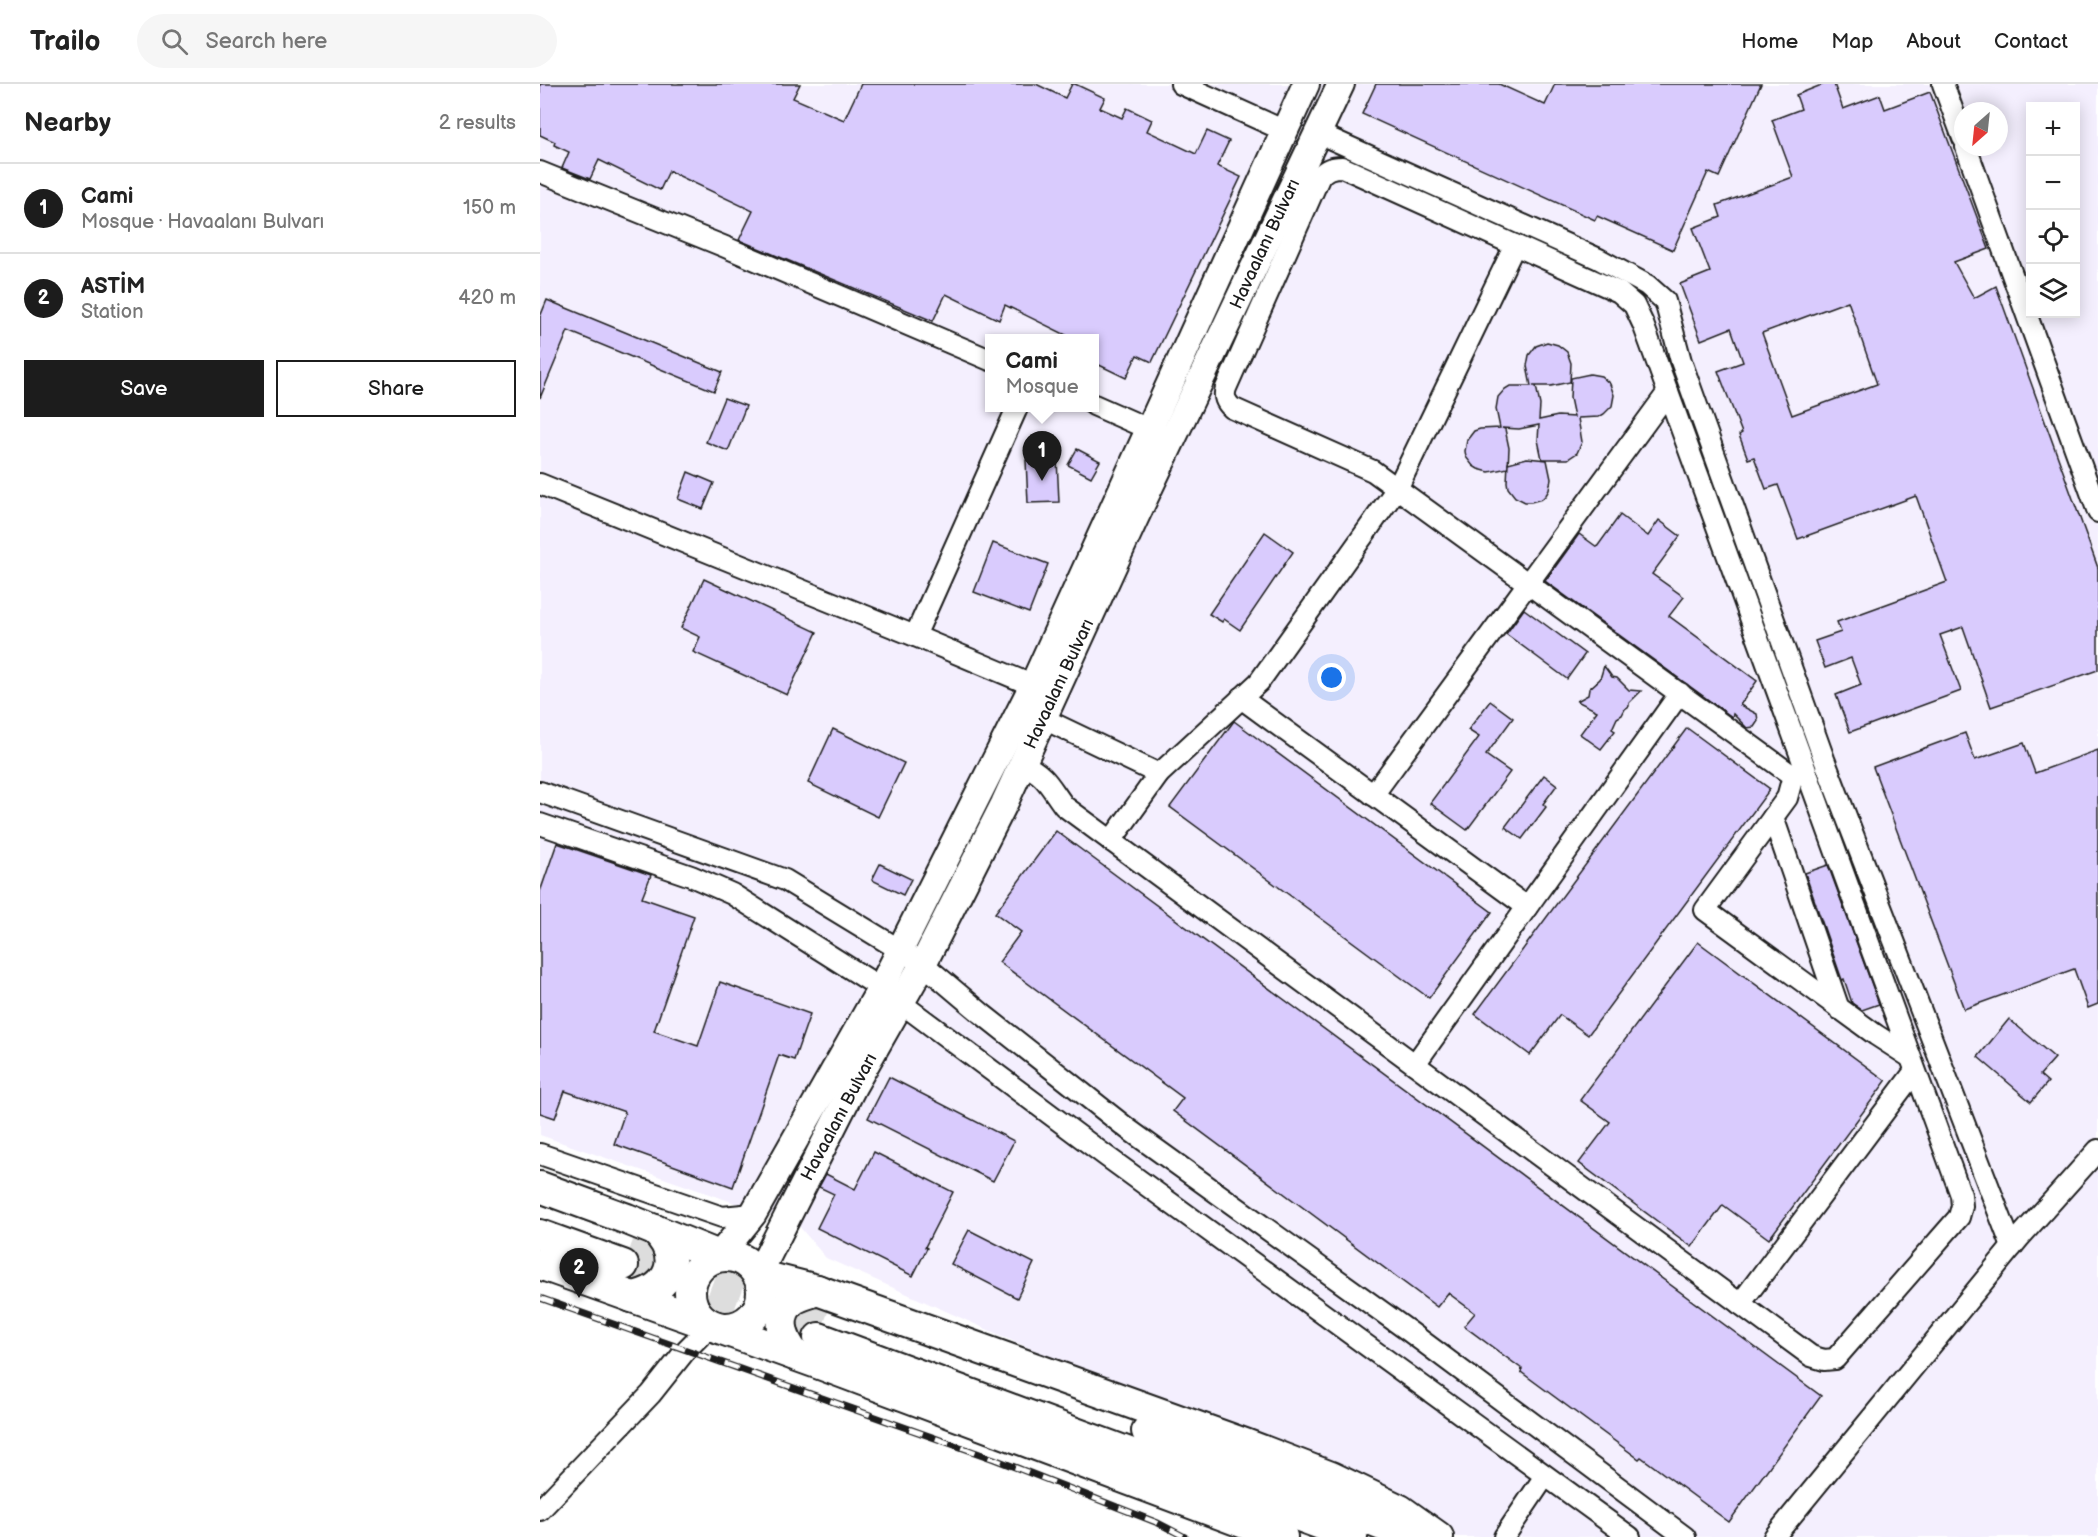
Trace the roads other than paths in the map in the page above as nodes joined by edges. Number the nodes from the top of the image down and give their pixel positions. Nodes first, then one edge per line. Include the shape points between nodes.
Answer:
1 (1181, 84) edge
2 (1306, 84) edge
3 (1341, 84) edge
4 (1943, 84) edge
5 (1954, 114) edge
6 (1285, 130) junction
7 (1318, 134) junction
8 (1969, 156) edge
9 (540, 172) edge
10 (1515, 245) junction
11 (985, 358) edge
12 (1668, 392) junction
13 (1099, 407) edge
14 (1015, 412) edge
15 (1150, 429) junction
16 (1172, 440) junction
17 (540, 484) edge
18 (1398, 487) junction
19 (2098, 512) edge
20 (1529, 583) junction
21 (915, 636) junction
22 (1044, 690) junction
23 (1680, 693) junction
24 (1241, 698) junction
25 (1033, 714) junction
26 (999, 752) junction
27 (1023, 764) junction
28 (1799, 773) junction
29 (1159, 774) junction
30 (540, 792) edge
31 (1373, 795) junction
32 (1773, 817) junction
33 (540, 824) edge
34 (1111, 841) junction
35 (1527, 908) junction
36 (900, 950) junction
37 (922, 964) junction
38 (881, 988) junction
39 (901, 1003) junction
40 (1839, 1009) junction
41 (1415, 1064) junction
42 (1913, 1064) junction
43 (2098, 1150) edge
44 (540, 1154) edge
45 (540, 1187) edge
46 (540, 1209) edge
47 (753, 1214) junction
48 (540, 1235) edge
49 (637, 1246) junction
50 (2012, 1247) junction
51 (718, 1256) junction
52 (540, 1264) edge
53 (758, 1275) junction
54 (632, 1297) junction
55 (1740, 1304) junction
56 (821, 1314) junction
57 (711, 1325) junction
58 (795, 1355) junction
59 (1545, 1476) junction
60 (540, 1510) edge
61 (1282, 1537) edge
62 (1352, 1537) edge
63 (1412, 1537) edge
64 (1438, 1537) edge
65 (1504, 1537) edge
66 (1630, 1537) edge
67 (1685, 1537) edge
68 (1774, 1537) edge

1 - 6 street
2 - 6 main road, Havaalanı Bulvarı
3 - 7 main road, Havaalanı Bulvarı
4 - 5 street
6 - 15 main road, Havaalanı Bulvarı
7 - 16 main road, Havaalanı Bulvarı
7 - 50 street via 1599,259 1647,285 1665,301 1681,361 1824,759
8 - 19 street
9 - 11 street
10 - 12 street via 1627,298 1639,314
10 - 18 street
10 - 18 street via 1342,167 1329,169 1320,176 1226,388 1225,400 1232,408 1373,471
12 - 20 street
12 - 28 street
13 - 15 street
14 - 21 street
15 - 16 street
15 - 22 main road, Havaalanı Bulvarı
16 - 22 main road, Havaalanı Bulvarı
17 - 21 street
18 - 20 street
18 - 24 street via 1259,682
20 - 23 street
20 - 31 street
21 - 22 street
22 - 25 main road, Havaalanı Bulvarı
23 - 28 street
23 - 35 street
24 - 29 street
24 - 31 street
25 - 26 main road, Havaalanı Bulvarı
25 - 27 main road, Havaalanı Bulvarı
25 - 29 street
26 - 27 main road
26 - 36 main road, Havaalanı Bulvarı
27 - 34 street via 1038,771 1064,806
27 - 37 main road, Havaalanı Bulvarı
28 - 32 street
28 - 42 street
29 - 34 street
30 - 36 street via 785,880
31 - 35 street
32 - 40 street
32 - 40 street via 1705,910
33 - 38 street via 732,894
34 - 41 street
35 - 41 street
36 - 37 street
36 - 38 main road, Havaalanı Bulvarı
37 - 39 main road, Havaalanı Bulvarı
37 - 67 street via 1128,1129 1401,1325
38 - 39 main road
38 - 47 main road, Havaalanı Bulvarı
39 - 53 main road, Havaalanı Bulvarı via 854,1085
39 - 59 street
40 - 42 street
41 - 55 street
42 - 55 street
42 - 55 street via 1961,1195 1961,1211 1955,1222 1835,1359 1811,1356
43 - 50 street
44 - 47 street via 722,1217
45 - 49 highway
46 - 49 highway
47 - 51 main road, Havaalanı Bulvarı
48 - 49 highway
49 - 51 highway
49 - 54 highway via 659,1234 670,1267 668,1276 655,1291
50 - 68 street
51 - 53 highway via 742,1259
51 - 57 highway via 699,1267 689,1288 694,1310
52 - 54 highway
53 - 56 highway
53 - 57 highway via 762,1297 753,1317 733,1328
54 - 57 highway
56 - 58 highway via 795,1299 785,1309 781,1328
56 - 62 highway
56 - 63 highway via 1179,1443
56 - 64 highway via 1245,1444 1331,1477 1400,1510
57 - 58 highway
57 - 60 street
58 - 61 highway
59 - 65 street
59 - 66 street

